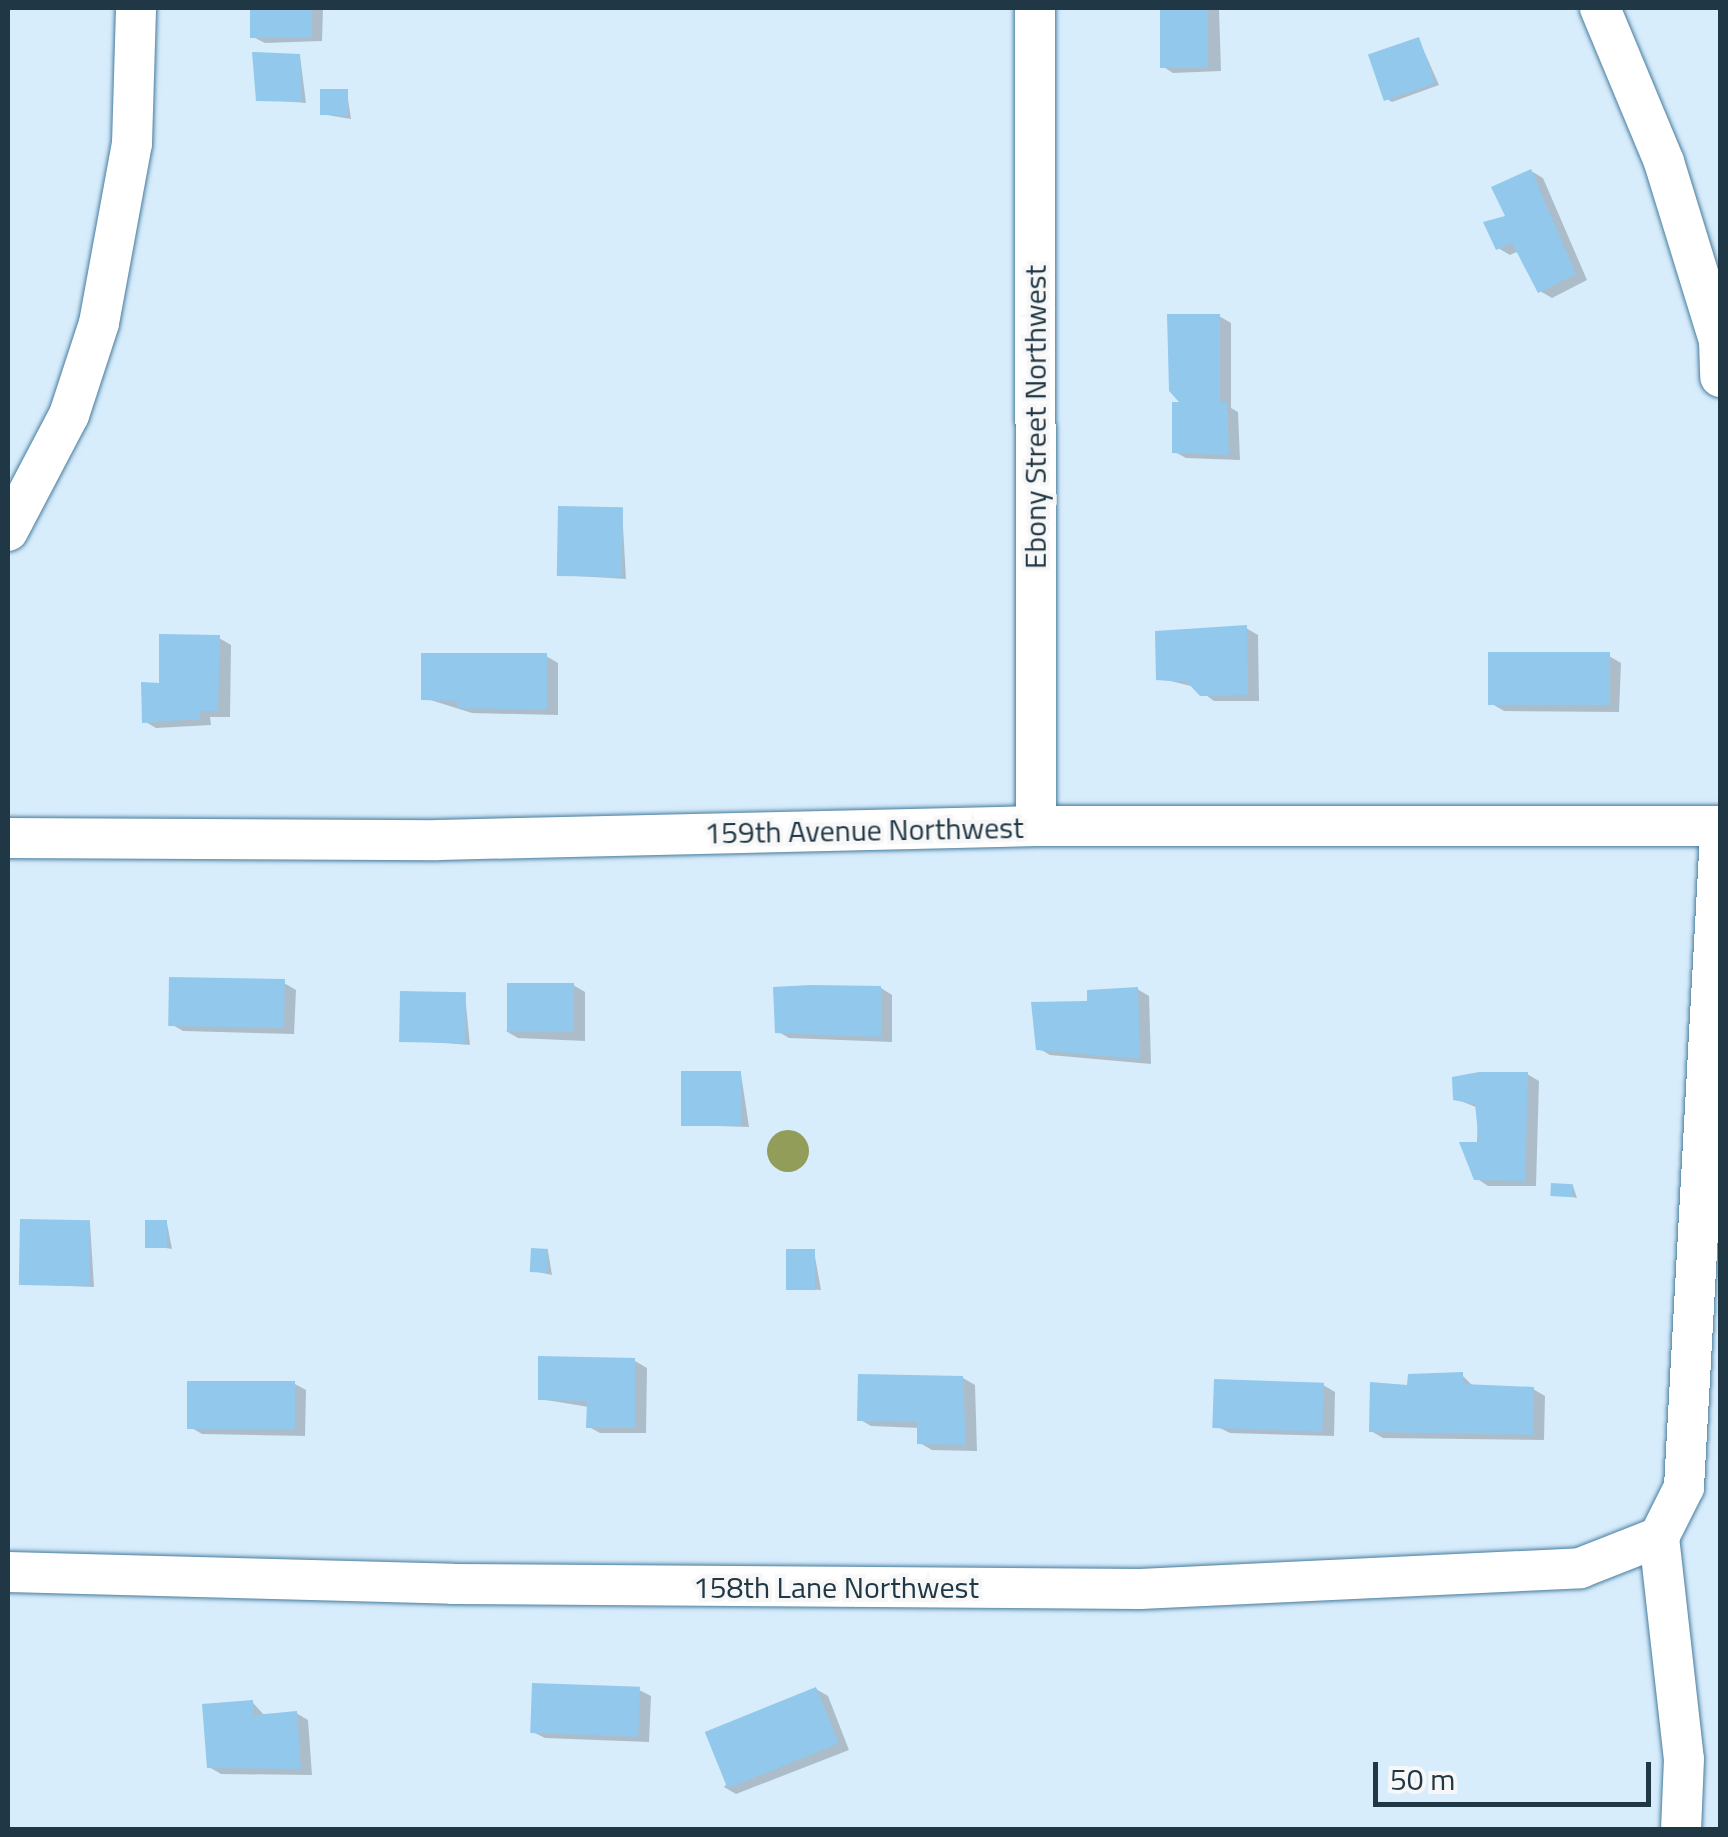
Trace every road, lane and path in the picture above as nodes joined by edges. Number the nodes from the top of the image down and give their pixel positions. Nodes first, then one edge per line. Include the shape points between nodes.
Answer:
1 (136, 8) edge
2 (1035, 8) edge
3 (1600, 8) edge
4 (1720, 377) edge
5 (8, 531) edge
6 (1036, 826) junction
7 (1720, 826) edge
8 (1720, 834) edge
9 (8, 838) edge
10 (1658, 1537) junction
11 (8, 1572) edge
12 (1681, 1830) edge

1 - 5 street via 132,144 99,323 68,414
2 - 6 street, Ebony Street Northwest
3 - 4 street via 1664,162 1719,341
6 - 7 street, 159th Avenue Northwest
6 - 9 street, 159th Avenue Northwest via 438,840
8 - 10 street via 1684,1487
10 - 11 street, 158th Lane Northwest via 1580,1568 1140,1589 453,1584
10 - 12 street via 1684,1759

